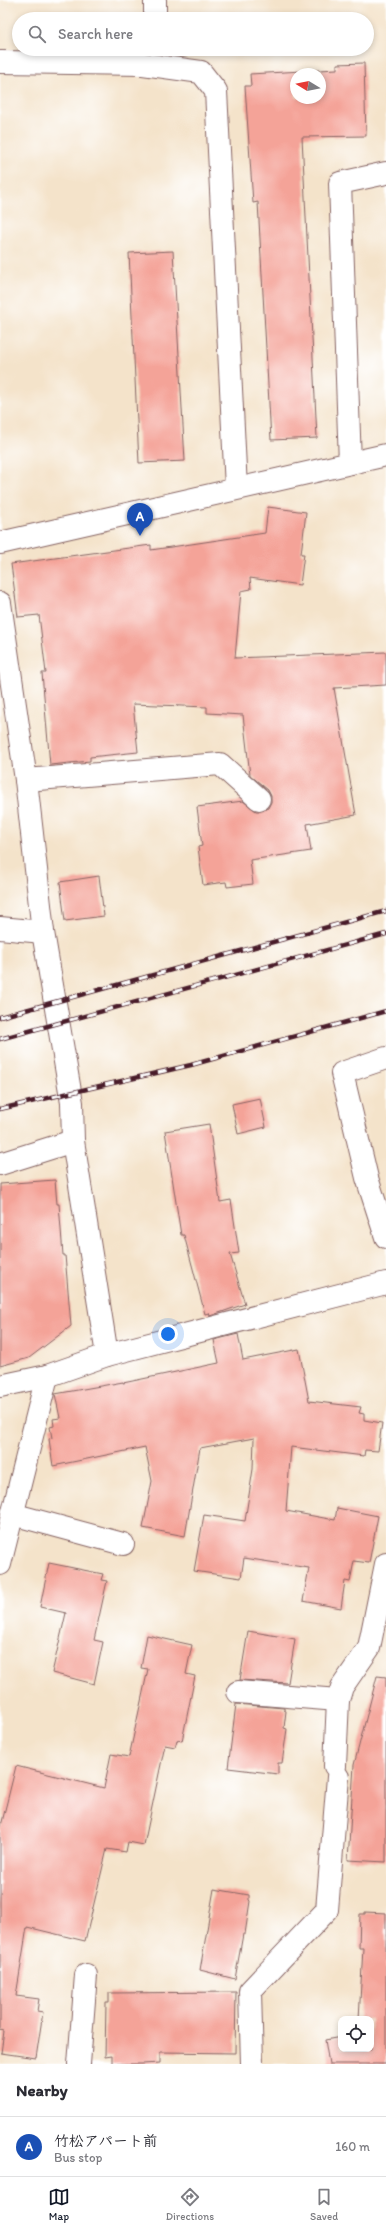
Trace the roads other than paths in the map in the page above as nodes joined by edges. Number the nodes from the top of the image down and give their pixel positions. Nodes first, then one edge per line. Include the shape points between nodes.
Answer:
1 (154, 0) edge
2 (155, 12) edge
3 (156, 58) edge
4 (0, 62) edge
5 (386, 173) edge
6 (386, 455) edge
7 (350, 463) junction
8 (236, 488) junction
9 (0, 543) edge
10 (0, 603) edge
11 (26, 780) junction
12 (259, 799) dead end
13 (0, 928) edge
14 (43, 932) junction
15 (386, 1058) edge
16 (73, 1141) junction
17 (0, 1164) edge
18 (386, 1237) edge
19 (386, 1283) edge
20 (107, 1355) junction
21 (47, 1376) junction
22 (0, 1386) edge
23 (12, 1514) junction
24 (124, 1544) dead end
25 (0, 1564) edge
26 (386, 1564) edge
27 (238, 1692) dead end
28 (338, 1700) junction
29 (86, 1975) dead end
30 (79, 2064) edge
31 (252, 2064) edge

1 - 2 street
3 - 4 street via 143,64
3 - 8 street via 201,72 216,91
5 - 7 street via 340,183
6 - 7 street
7 - 8 street
8 - 9 street
10 - 11 street
11 - 12 street via 220,764
11 - 14 street
13 - 14 street
14 - 16 street via 72,1103
15 - 18 street via 342,1073 367,1178
16 - 17 street
16 - 20 street
19 - 20 street
20 - 21 street
21 - 22 street
21 - 23 street
23 - 24 street
23 - 25 street
26 - 28 street via 369,1648 342,1686
27 - 28 street
28 - 31 street via 327,1910 250,1991
29 - 30 street

